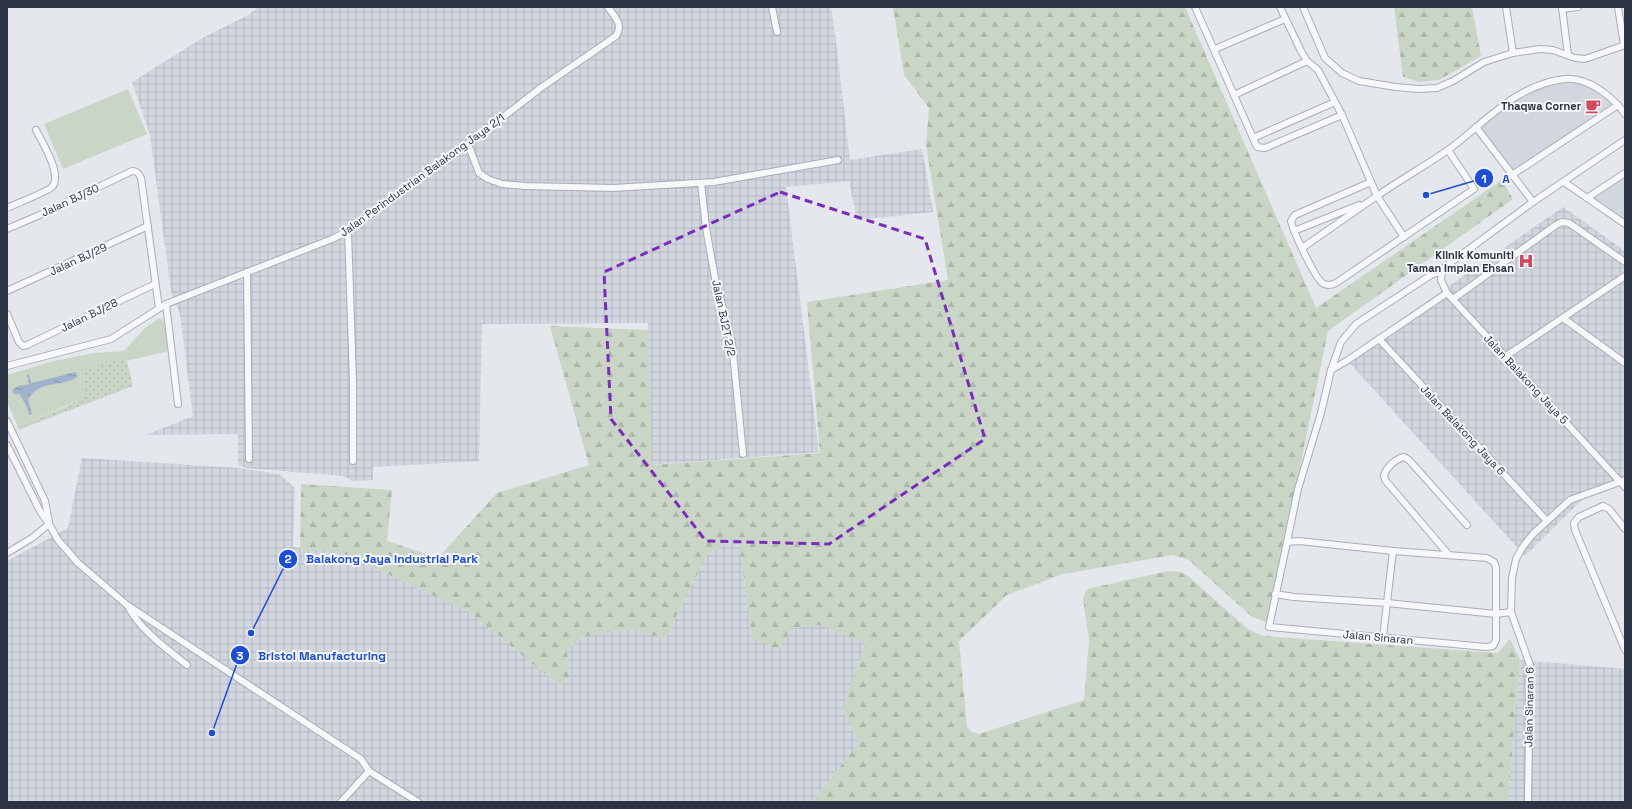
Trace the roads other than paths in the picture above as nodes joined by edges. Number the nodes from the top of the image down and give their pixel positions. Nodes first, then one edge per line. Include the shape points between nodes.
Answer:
1 (608, 7) edge
2 (772, 7) edge
3 (1195, 7) edge
4 (1280, 7) edge
5 (1302, 7) edge
6 (1506, 7) edge
7 (1578, 7) edge
8 (1618, 7) edge
9 (1562, 8) edge
10 (1285, 19) junction
11 (776, 32) dead end
12 (1625, 45) edge
13 (1215, 49) junction
14 (1513, 53) junction
15 (1568, 55) junction
16 (1307, 61) junction
17 (1234, 95) junction
18 (1335, 102) junction
19 (1618, 105) junction
20 (1625, 114) edge
21 (1342, 115) junction
22 (1476, 127) junction
23 (36, 130) dead end
24 (1253, 138) junction
25 (1625, 140) edge
26 (468, 144) junction
27 (1448, 150) junction
28 (838, 160) dead end
29 (1625, 173) edge
30 (1512, 175) junction
31 (1371, 182) junction
32 (1564, 182) junction
33 (701, 183) junction
34 (1377, 196) junction
35 (1587, 198) junction
36 (1369, 201) junction
37 (1533, 202) junction
38 (7, 208) edge
39 (1625, 224) edge
40 (148, 226) junction
41 (7, 229) edge
42 (348, 231) junction
43 (1294, 232) junction
44 (1404, 237) junction
45 (1302, 248) junction
46 (1625, 262) edge
47 (247, 272) junction
48 (1442, 272) junction
49 (1625, 276) edge
50 (155, 284) junction
51 (7, 291) edge
52 (1447, 293) junction
53 (1453, 299) junction
54 (166, 304) junction
55 (159, 308) junction
56 (7, 314) edge
57 (1563, 318) junction
58 (1379, 339) junction
59 (1506, 356) junction
60 (1625, 363) edge
61 (7, 366) edge
62 (1331, 370) junction
63 (178, 404) dead end
64 (7, 421) edge
65 (7, 445) edge
66 (743, 454) dead end
67 (249, 459) dead end
68 (353, 461) dead end
69 (1624, 483) edge
70 (1546, 521) junction
71 (50, 524) junction
72 (1467, 525) dead end
73 (1625, 529) edge
74 (1287, 542) junction
75 (1393, 551) junction
76 (7, 553) edge
77 (1449, 555) junction
78 (1275, 594) junction
79 (1387, 603) junction
80 (127, 605) junction
81 (1511, 612) junction
82 (1496, 614) junction
83 (1383, 638) junction
84 (1625, 650) edge
85 (188, 665) dead end
86 (369, 770) junction
87 (341, 802) edge
88 (418, 802) edge
89 (1528, 802) edge

1 - 26 street, Jalan Perindustrian Balakong Jaya 2/1 via 619,24 620,30 616,36 542,87
2 - 11 street
3 - 13 street
4 - 10 street
5 - 14 street via 1325,58 1342,73 1360,81 1418,89 1437,88 1484,62
6 - 14 street
7 - 9 street
8 - 12 street
9 - 15 street
10 - 13 street
10 - 16 street
12 - 15 street via 1585,58
13 - 17 street
14 - 15 street via 1540,49
16 - 17 street
16 - 18 street via 1318,70
17 - 24 street
18 - 21 street
18 - 24 street
19 - 20 street
19 - 22 street via 1591,84 1564,79 1529,88
19 - 30 street
21 - 24 street via 1265,148 1257,147
21 - 31 street
22 - 27 street
22 - 30 street
23 - 38 street via 55,168 56,179 52,187
25 - 32 street
26 - 33 street via 479,173 502,184 607,188
26 - 42 street, Jalan Perindustrian Balakong Jaya 2/1
27 - 34 street
27 - 44 street via 1474,189
28 - 33 street
29 - 35 street
30 - 37 street
31 - 34 street
31 - 43 street via 1295,215 1291,220
32 - 35 street
32 - 37 street
33 - 66 street, Jalan BJ2T 2/2 via 715,278 732,343
34 - 36 street
34 - 44 street
35 - 39 street
36 - 43 street
36 - 45 street
37 - 48 street via 1446,266
40 - 41 street, Jalan BJ/30 via 139,174 132,171
40 - 50 street
40 - 51 street, Jalan BJ/29
42 - 47 street, Jalan Perindustrian Balakong Jaya 2/1
42 - 68 street
43 - 45 street
44 - 45 street via 1331,285 1319,280
46 - 53 street via 1569,223 1562,222
47 - 54 street, Jalan Perindustrian Balakong Jaya 2/1
47 - 67 street
48 - 52 street, Jalan Balakong Jaya 5 via 1441,280
48 - 62 street via 1430,275 1356,324 1341,342
49 - 57 street
50 - 55 street
50 - 56 street, Jalan BJ/28 via 23,346 18,342
52 - 53 street, Jalan Balakong Jaya 5
52 - 58 street
53 - 59 street, Jalan Balakong Jaya 5
54 - 55 street, Jalan Perindustrian Balakong Jaya 2/1
54 - 63 street
55 - 61 street, Jalan Perindustrian Balakong Jaya 2/1 via 111,340
57 - 59 street
57 - 60 street
58 - 62 street
58 - 70 street, Jalan Balakong Jaya 6
59 - 69 street, Jalan Balakong Jaya 5
62 - 74 street via 1298,489
64 - 71 street via 45,501
65 - 71 street via 36,506
69 - 70 street, Jalan Sinaran 6 via 1570,500
70 - 81 street, Jalan Sinaran 6 via 1522,548 1516,559 1512,578
71 - 76 street
71 - 80 street via 58,540 78,563
72 - 77 street via 1409,460 1399,458 1386,469 1385,480
73 - 84 street via 1609,509 1603,506 1574,523
74 - 75 street via 1299,541
74 - 78 street
75 - 77 street
75 - 79 street
77 - 82 street via 1487,558 1494,562
78 - 79 street
78 - 83 street, Jalan Sinaran via 1269,627
79 - 82 street
79 - 83 street
80 - 85 street via 146,630
80 - 86 street via 361,759
81 - 82 street
81 - 89 street, Jalan Sinaran 6 via 1530,665
82 - 83 street, Jalan Sinaran via 1496,640 1493,646
86 - 87 street
86 - 88 street

